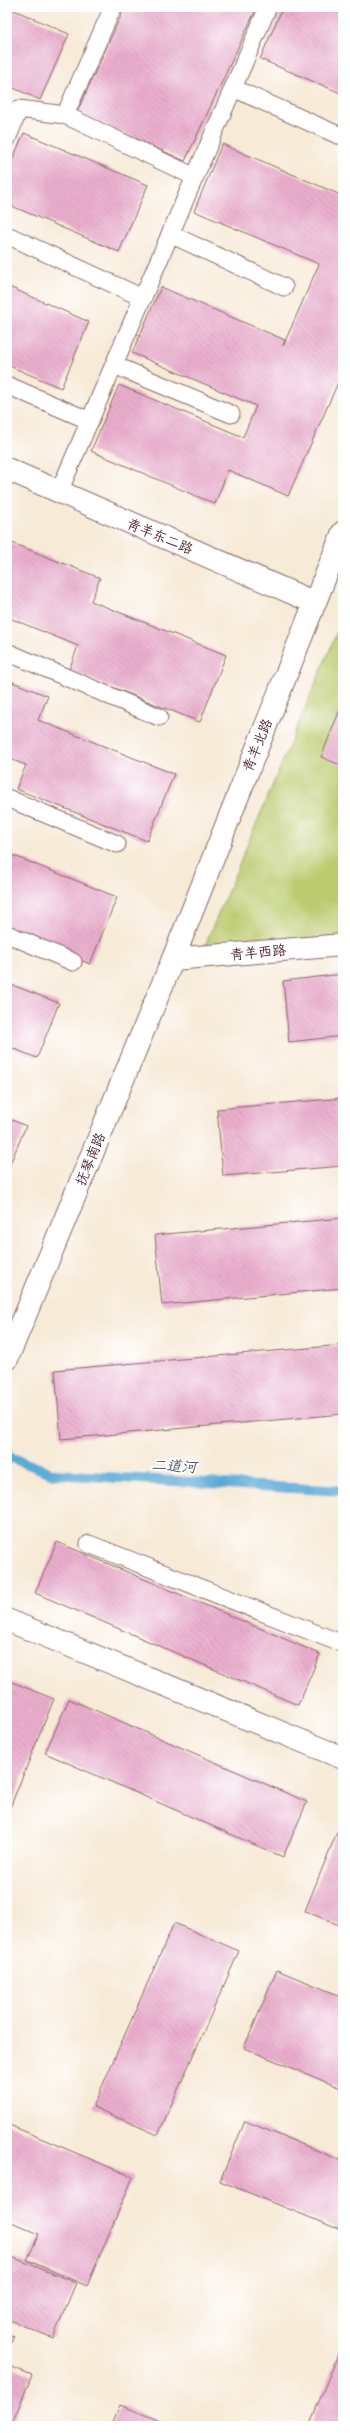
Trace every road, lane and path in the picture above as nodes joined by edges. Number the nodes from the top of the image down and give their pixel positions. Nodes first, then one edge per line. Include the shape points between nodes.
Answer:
1 (112, 7) edge
2 (268, 7) edge
3 (233, 88) junction
4 (65, 115) junction
5 (9, 129) edge
6 (338, 135) dead end
7 (195, 177) junction
8 (170, 234) junction
9 (7, 235) edge
10 (284, 287) dead end
11 (143, 298) junction
12 (114, 365) junction
13 (7, 385) edge
14 (231, 414) dead end
15 (90, 421) junction
16 (7, 469) edge
17 (59, 492) junction
18 (343, 532) edge
19 (313, 602) junction
20 (7, 652) edge
21 (159, 717) dead end
22 (7, 798) edge
23 (116, 844) dead end
24 (7, 934) edge
25 (343, 945) edge
26 (173, 959) junction
27 (73, 962) dead end
28 (7, 1359) edge
29 (89, 1544) dead end
30 (7, 1620) edge
31 (343, 1644) edge
32 (343, 1758) edge

1 - 4 lane
2 - 3 lane
3 - 6 lane
3 - 7 lane
4 - 5 lane via 19,109
4 - 7 lane
7 - 8 lane
8 - 10 lane
8 - 11 lane
9 - 11 lane
11 - 12 lane
12 - 14 lane
12 - 15 lane
13 - 15 lane
15 - 17 lane
16 - 17 street, 青羊东二路
17 - 19 street, 青羊东二路
18 - 19 street, 青羊北路
19 - 26 street, 青羊北路
20 - 21 lane
22 - 23 lane
24 - 27 lane
25 - 26 street, 青羊西路
26 - 28 street, 抚琴南路
29 - 31 lane
30 - 32 street

